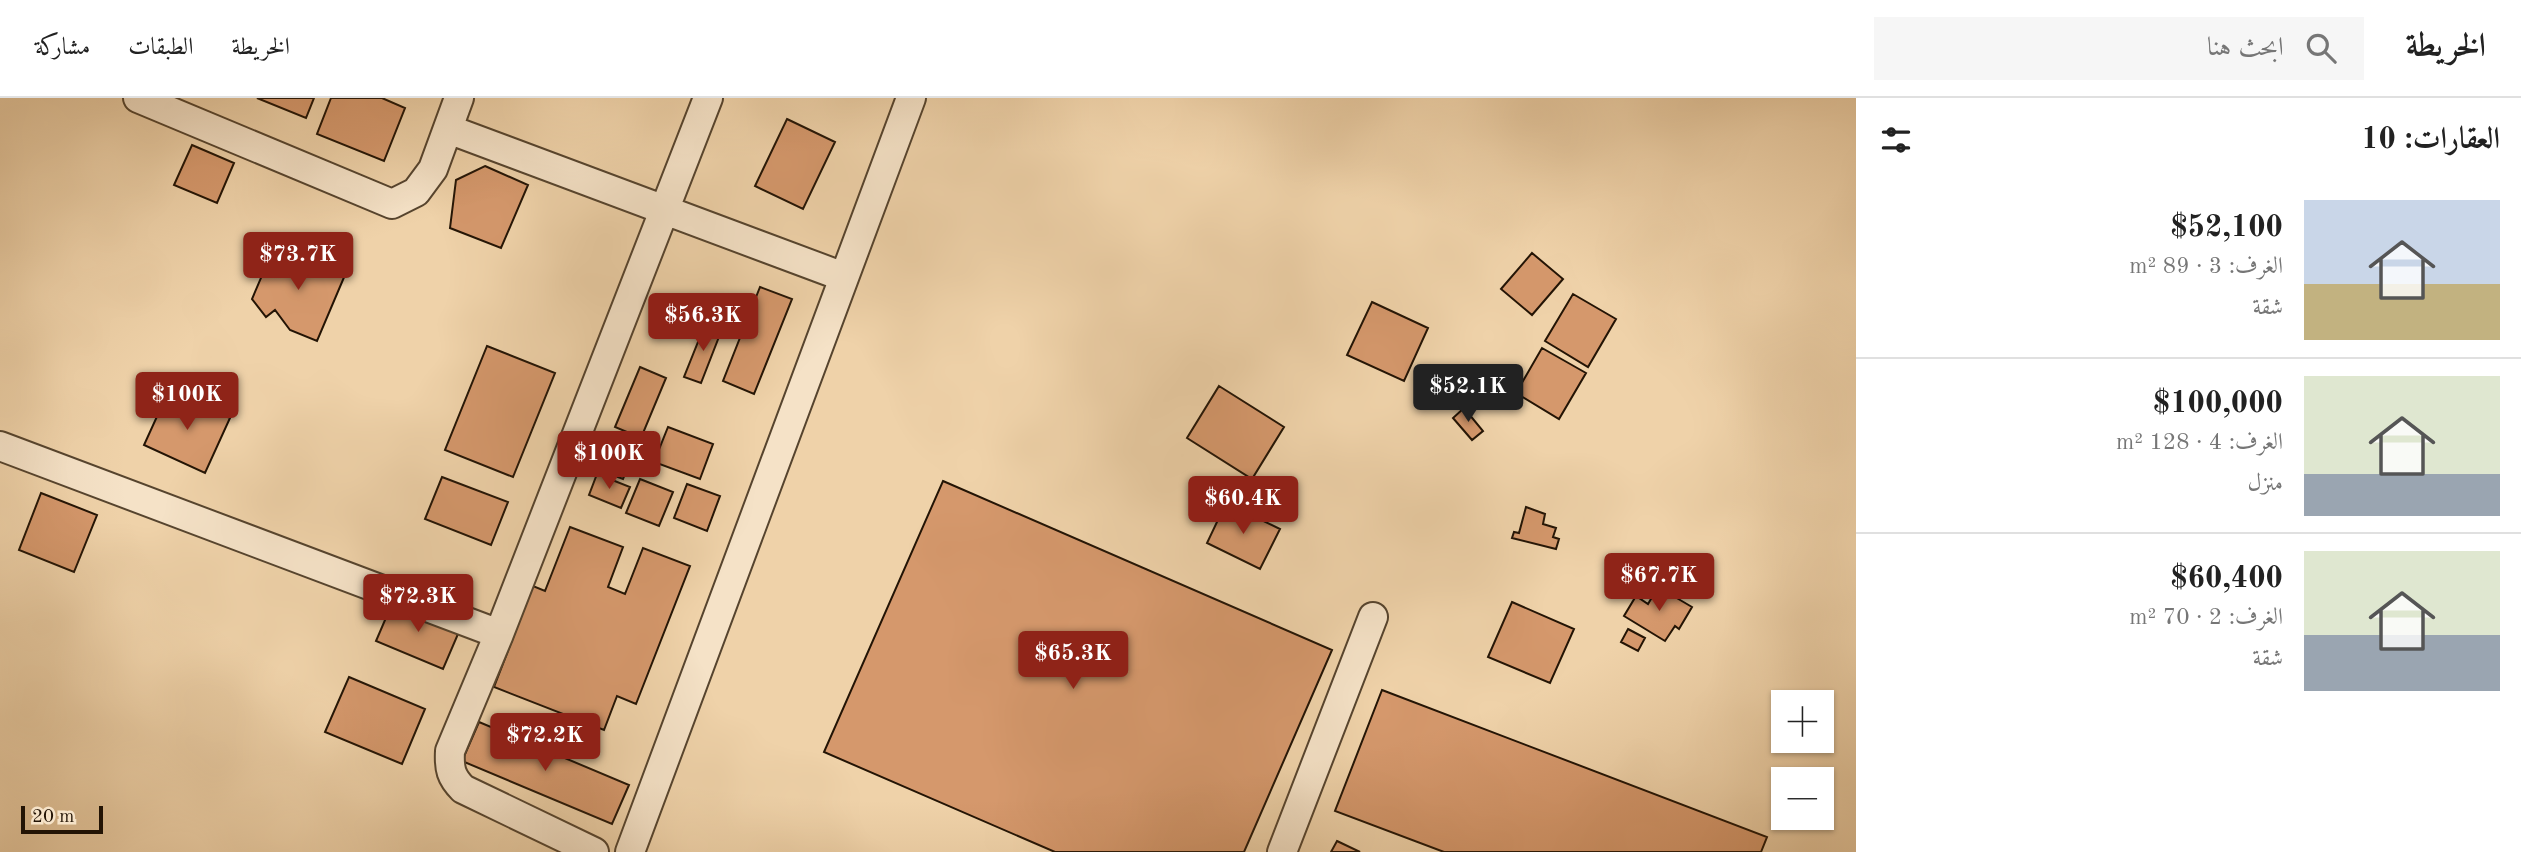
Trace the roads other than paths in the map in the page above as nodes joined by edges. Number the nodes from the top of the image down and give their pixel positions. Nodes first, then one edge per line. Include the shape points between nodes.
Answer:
1 (138, 98) edge
2 (459, 98) edge
3 (708, 98) edge
4 (911, 98) edge
5 (192, 108) edge
6 (448, 129) junction
7 (664, 209) junction
8 (844, 277) junction
9 (0, 446) edge
10 (1373, 617) dead end
11 (499, 634) junction
12 (594, 852) edge
13 (630, 852) edge
14 (1282, 852) edge

1 - 5 street
2 - 6 street
3 - 7 street
4 - 8 street
5 - 6 street via 392,204 416,192 433,169
6 - 7 street
7 - 8 street
7 - 11 street
8 - 13 street
9 - 11 street
10 - 14 street
11 - 12 street via 450,751 452,778 463,789

